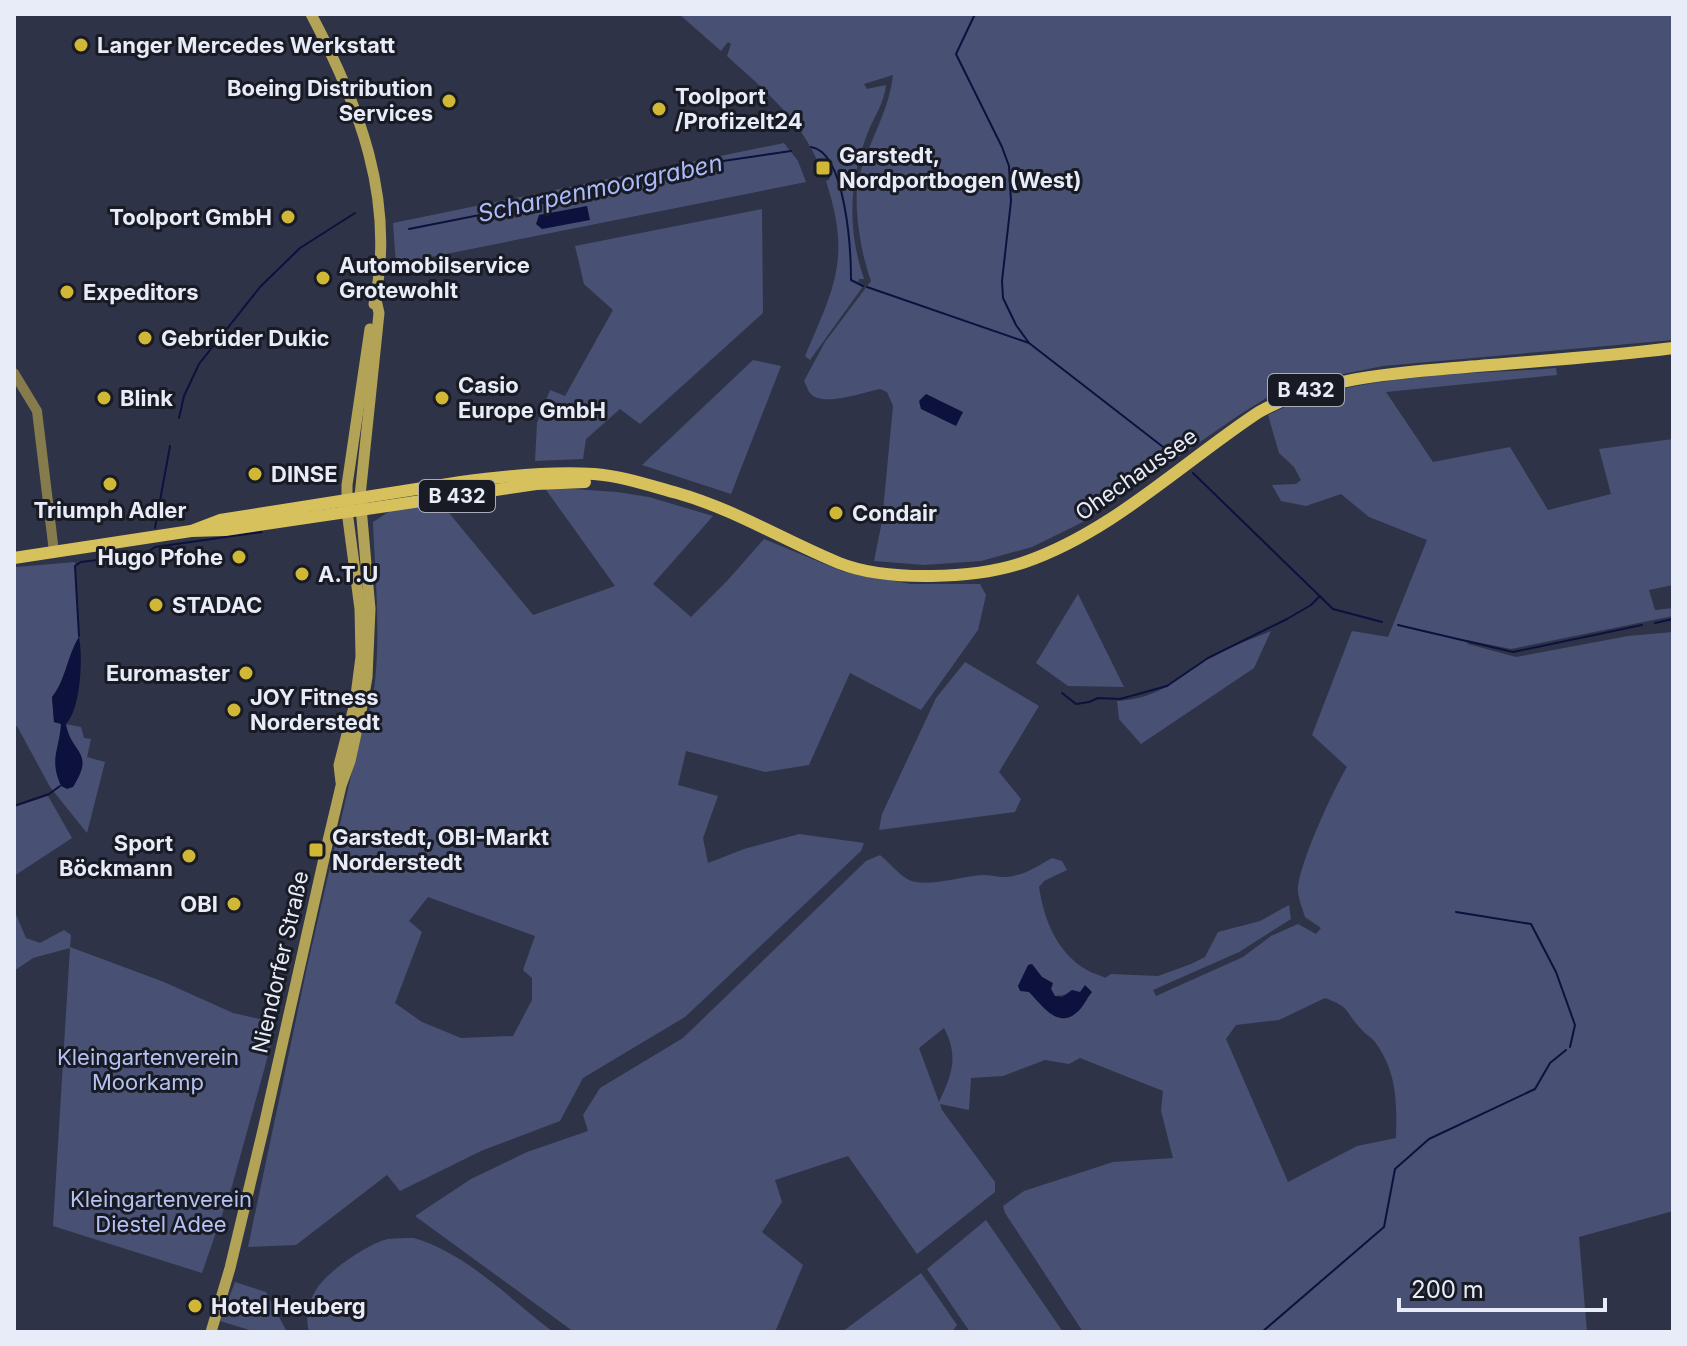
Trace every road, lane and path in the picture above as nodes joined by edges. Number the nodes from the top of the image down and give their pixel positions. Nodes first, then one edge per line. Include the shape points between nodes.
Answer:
1 (311, 14) edge
2 (1673, 348) edge
3 (14, 373) edge
4 (353, 504) junction
5 (54, 552) junction
6 (14, 558) edge
7 (211, 1332) edge

1 - 4 main road, Niendorfer Straße via 355,104 369,153 380,231 379,313
2 - 4 main road, Ohechaussee / B 432 via 1384,374 1316,387 1259,412 1073,542 1023,563 953,575 902,576 842,564 695,500 628,481 536,484
3 - 5 street via 37,411
4 - 5 main road, Ohechaussee / B 432 via 220,520 191,531
4 - 7 main road, Niendorfer Straße via 361,657 339,765 341,786
5 - 6 main road, Ohechaussee / B 432

